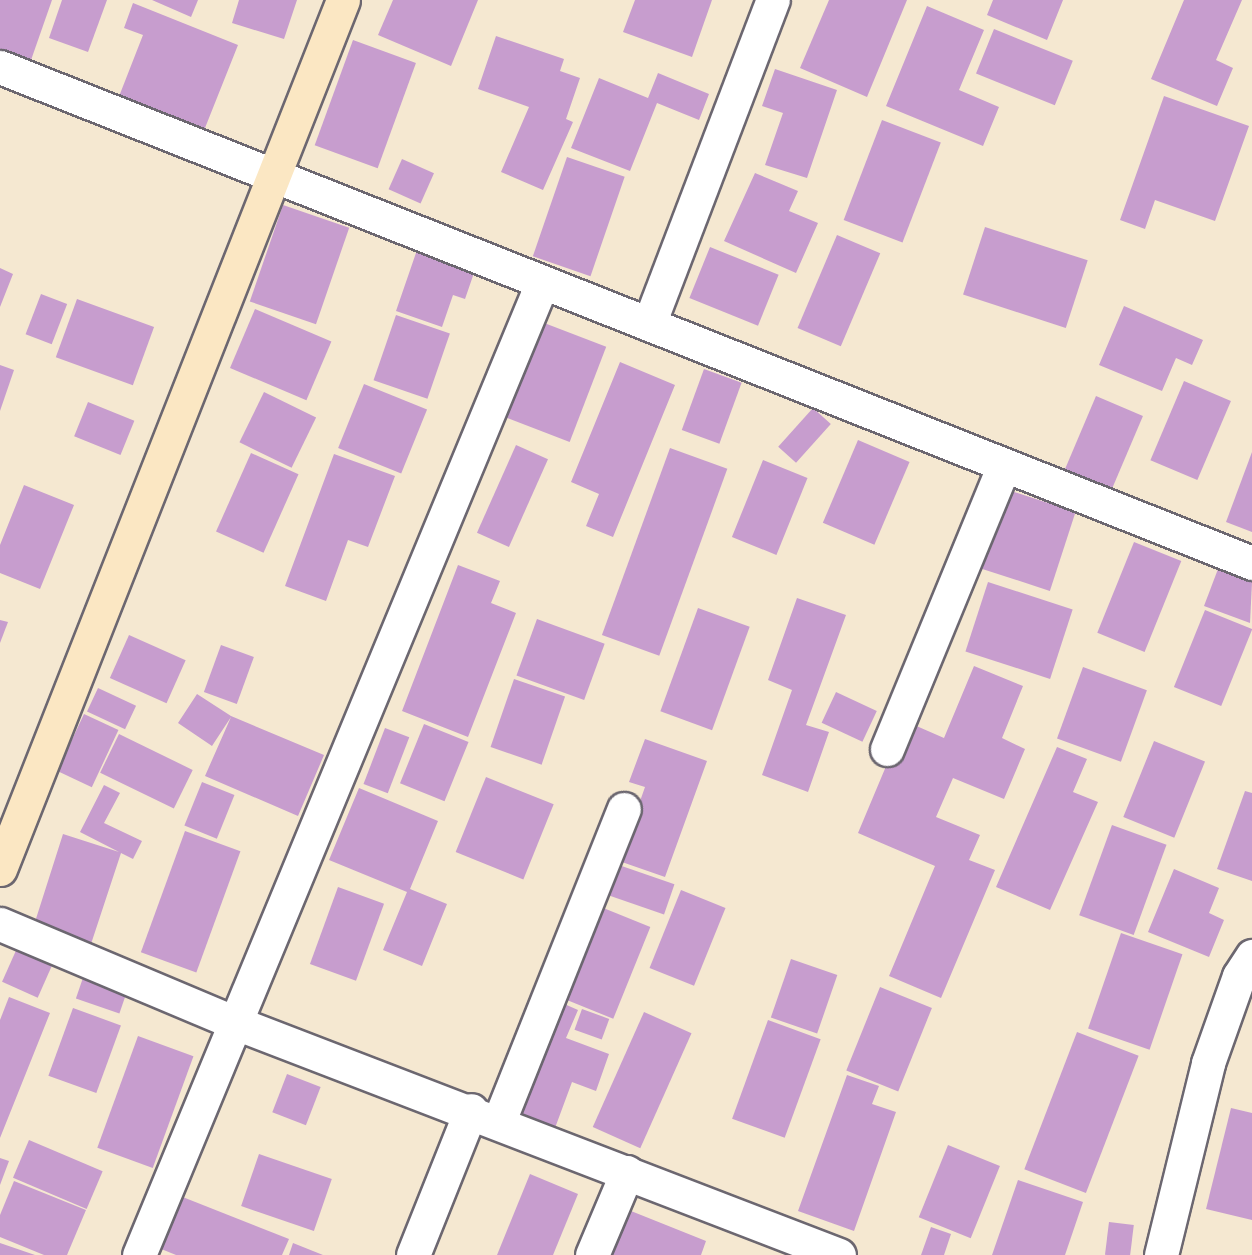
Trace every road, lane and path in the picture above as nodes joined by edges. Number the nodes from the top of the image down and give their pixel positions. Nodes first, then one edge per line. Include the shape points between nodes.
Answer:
1 (343, 0) edge
2 (773, 0) edge
3 (0, 68) edge
4 (274, 175) junction
5 (542, 283) junction
6 (649, 324) junction
7 (1004, 465) junction
8 (1252, 563) edge
9 (887, 749) dead end
10 (624, 809) dead end
11 (0, 869) edge
12 (0, 924) edge
13 (1248, 970) edge
14 (236, 1023) junction
15 (485, 1115) junction
16 (627, 1172) junction
17 (140, 1255) edge
18 (413, 1255) edge
19 (592, 1255) edge
20 (839, 1255) edge
21 (1161, 1255) edge

1 - 4 street
2 - 6 street
3 - 4 street
4 - 5 street
4 - 11 street
5 - 6 street
5 - 14 street
6 - 7 street
7 - 8 street
7 - 9 street
10 - 15 street
12 - 14 street
13 - 21 street via 1208,1063
14 - 15 street
14 - 17 street
15 - 16 street
15 - 18 street
16 - 19 street
16 - 20 street

